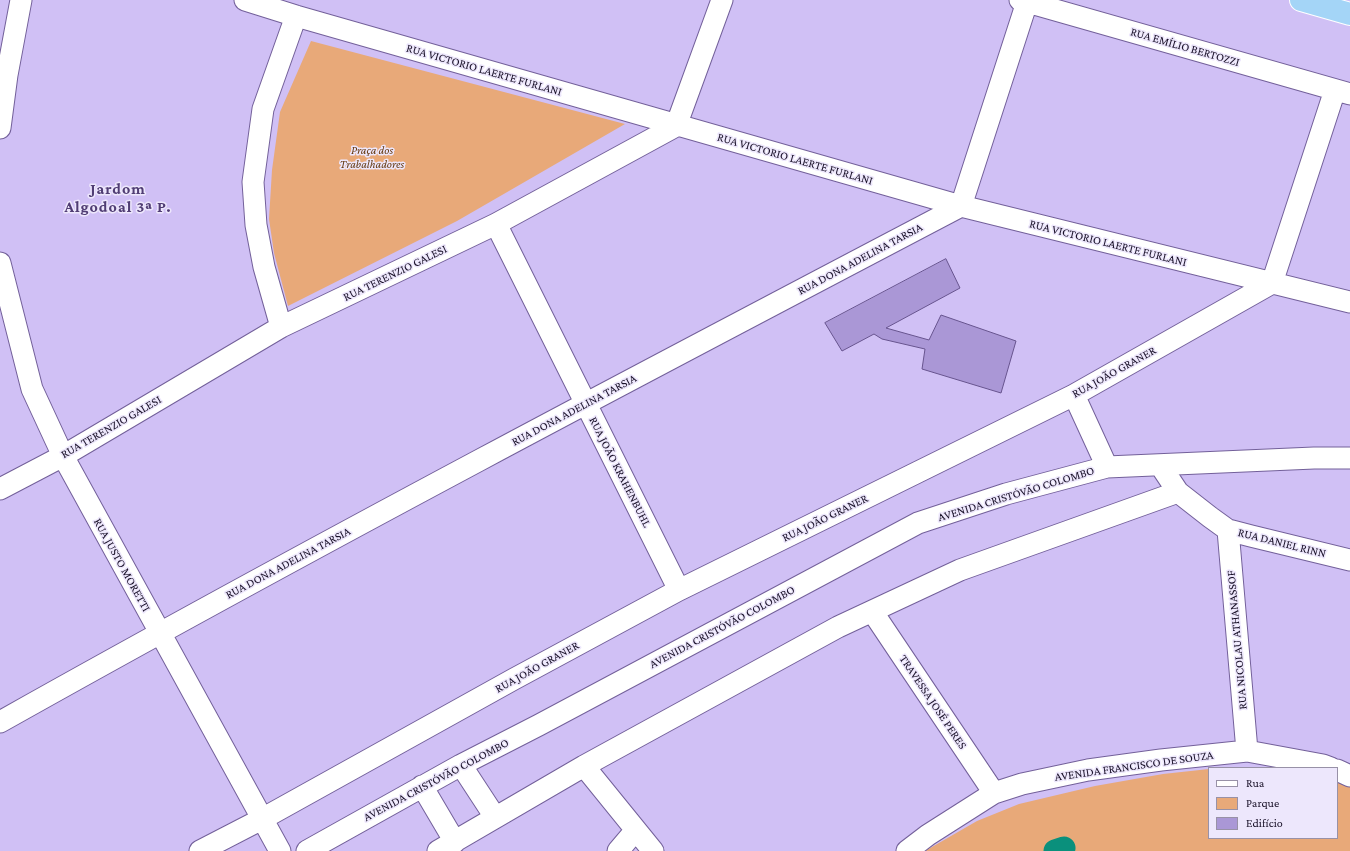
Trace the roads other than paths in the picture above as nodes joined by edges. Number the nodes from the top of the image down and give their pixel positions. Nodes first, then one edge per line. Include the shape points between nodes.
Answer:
1 (21, 0) edge
2 (245, 0) edge
3 (722, 0) edge
4 (1301, 0) edge
5 (1023, 1) edge
6 (1350, 14) edge
7 (296, 16) junction
8 (1343, 92) edge
9 (676, 126) junction
10 (0, 128) edge
11 (961, 206) junction
12 (496, 224) junction
13 (0, 264) edge
14 (1272, 283) junction
15 (1350, 302) edge
16 (280, 328) junction
17 (1074, 395) junction
18 (586, 403) junction
19 (63, 456) junction
20 (1350, 458) edge
21 (1160, 465) junction
22 (1107, 467) junction
23 (0, 488) edge
24 (1178, 492) junction
25 (1228, 530) junction
26 (1350, 560) edge
27 (679, 590) junction
28 (872, 611) junction
29 (159, 632) junction
30 (0, 722) edge
31 (1246, 751) junction
32 (461, 765) junction
33 (584, 766) junction
34 (1329, 767) edge
35 (1338, 770) edge
36 (1350, 776) edge
37 (422, 786) junction
38 (994, 793) junction
39 (495, 817) junction
40 (262, 819) junction
41 (635, 831) junction
42 (447, 847) edge
43 (200, 851) edge
44 (280, 851) edge
45 (307, 851) edge
46 (618, 851) edge
47 (653, 851) edge
48 (907, 851) edge

1 - 10 street
2 - 7 street, RUA VICTORIO LAERTE FURLANI
3 - 9 street
4 - 6 highway
5 - 8 street, RUA EMÍLIO BERTOZZI
5 - 11 street
7 - 9 street, RUA VICTORIO LAERTE FURLANI
7 - 16 street via 263,109 253,182 256,225
8 - 14 street
9 - 11 street, RUA VICTORIO LAERTE FURLANI
9 - 12 street, RUA TERENZIO GALESI
11 - 14 street, RUA VICTORIO LAERTE FURLANI
11 - 18 street, RUA DONA ADELINA TARSIA
12 - 16 street, RUA TERENZIO GALESI
12 - 18 street, RUA JOÃO KRAHENBUHL
13 - 19 street, RUA JUSTO MORETTI via 32,389
14 - 15 street, RUA VICTORIO LAERTE FURLANI
14 - 17 street, RUA JOÃO GRANER
16 - 19 street, RUA TERENZIO GALESI
17 - 22 street
17 - 27 street, RUA JOÃO GRANER
18 - 27 street, RUA JOÃO KRAHENBUHL
18 - 29 street, RUA DONA ADELINA TARSIA
19 - 23 street, RUA TERENZIO GALESI
19 - 29 street, RUA JUSTO MORETTI
20 - 21 street, AVENIDA CRISTÓVÃO COLOMBO
21 - 22 street, AVENIDA CRISTÓVÃO COLOMBO
21 - 24 street
22 - 32 street, AVENIDA CRISTÓVÃO COLOMBO via 1006,494 918,523
24 - 25 street, RUA DANIEL RINN
24 - 28 street via 960,570
25 - 26 street, RUA DANIEL RINN
25 - 31 street, RUA NICOLAU ATHANASSOF
27 - 40 street, RUA JOÃO GRANER
28 - 33 street
28 - 38 street, TRAVESSA JOSÉ PERES
29 - 30 street, RUA DONA ADELINA TARSIA
29 - 40 street, RUA JUSTO MORETTI
31 - 34 street, AVENIDA FRANCISCO DE SOUZA
31 - 38 street, AVENIDA FRANCISCO DE SOUZA via 1088,770 1022,784
32 - 37 street, AVENIDA CRISTÓVÃO COLOMBO
32 - 39 street
33 - 39 street
33 - 41 street
35 - 36 street
37 - 42 street
37 - 45 street, AVENIDA CRISTÓVÃO COLOMBO
38 - 48 street, AVENIDA FRANCISCO DE SOUZA
39 - 42 street
40 - 43 street, RUA JOÃO GRANER
40 - 44 street, RUA JUSTO MORETTI
41 - 46 street
41 - 47 street

